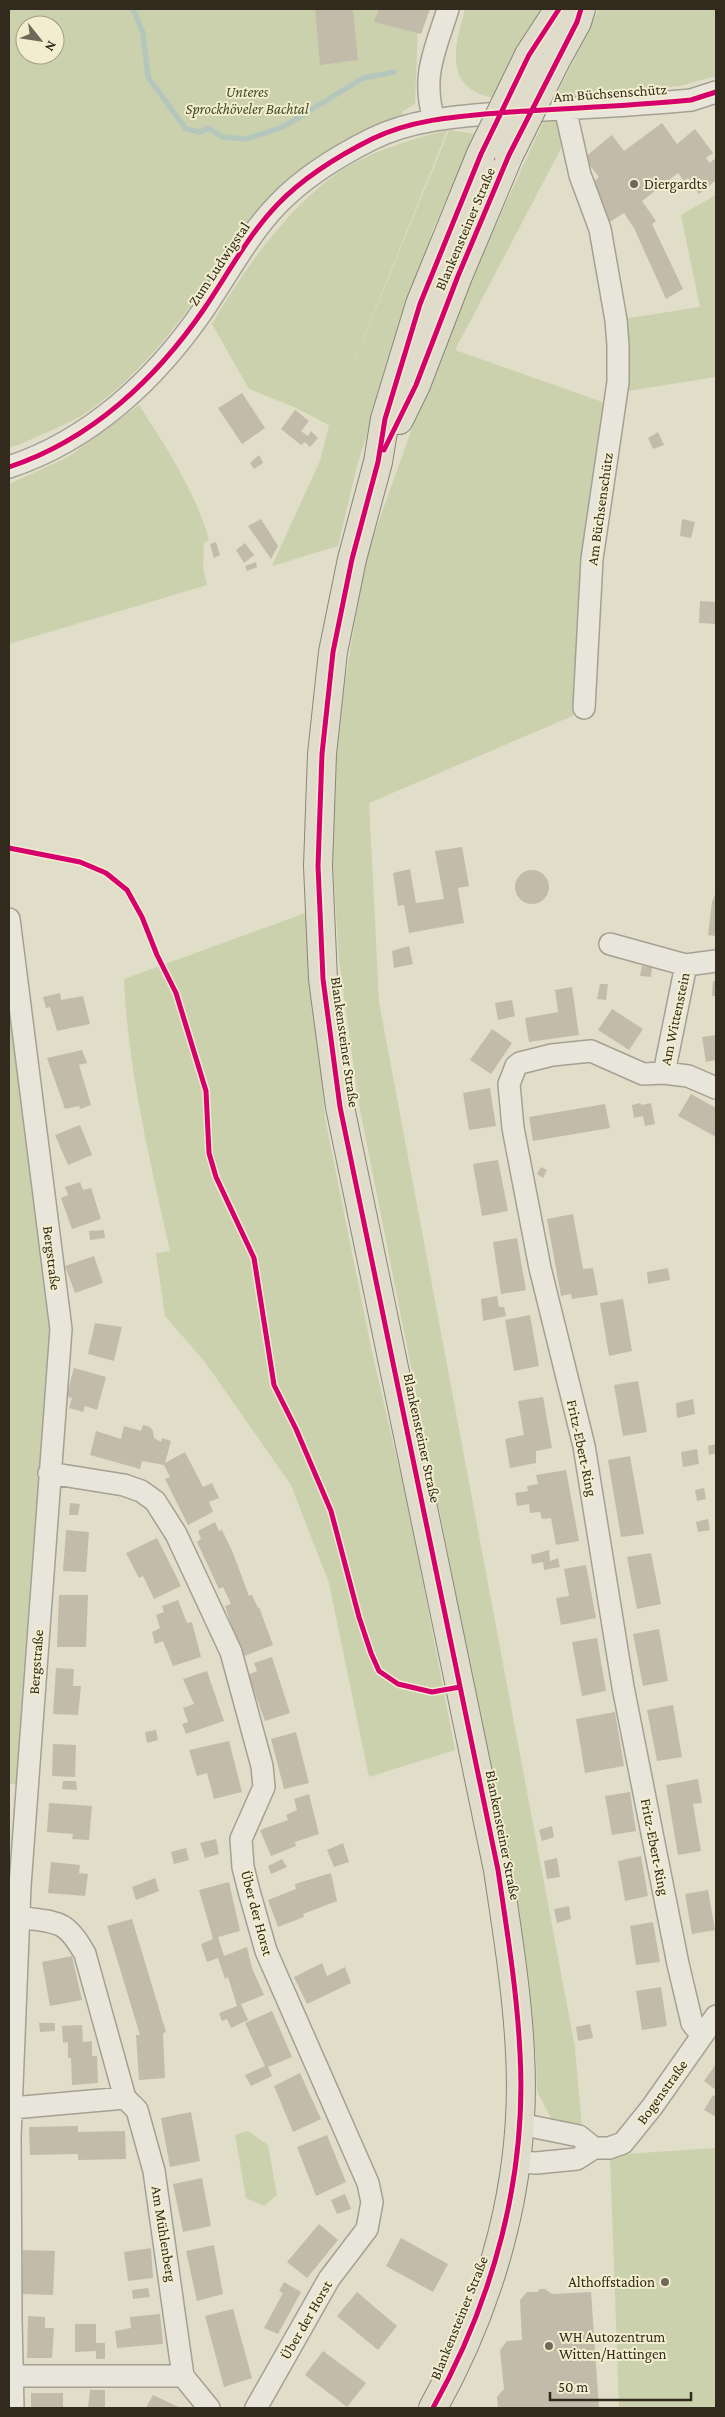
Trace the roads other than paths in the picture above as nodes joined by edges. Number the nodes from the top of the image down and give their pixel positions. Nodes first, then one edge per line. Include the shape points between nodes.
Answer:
1 (448, 9) edge
2 (548, 9) edge
3 (576, 12) edge
4 (529, 55) junction
5 (716, 92) edge
6 (565, 108) junction
7 (473, 115) joint
8 (434, 120) junction
9 (378, 462) junction
10 (9, 467) edge
11 (584, 708) dead end
12 (9, 919) edge
13 (610, 944) dead end
14 (716, 961) edge
15 (686, 965) junction
16 (664, 1072) junction
17 (716, 1088) edge
18 (49, 1473) junction
19 (14, 1884) edge
20 (18, 1917) junction
21 (716, 2016) edge
22 (702, 2036) junction
23 (125, 2098) junction
24 (12, 2108) junction
25 (520, 2124) junction
26 (10, 2138) edge
27 (594, 2148) junction
28 (517, 2162) junction
29 (12, 2376) junction
30 (183, 2376) junction
31 (13, 2408) edge
32 (208, 2408) edge
33 (256, 2408) edge
34 (433, 2408) edge

1 - 8 street via 430,65 427,88
2 - 4 main road
3 - 4 main road, Blankensteiner Straße
3 - 9 main road, Blankensteiner Straße, bridge via 458,276 416,386
4 - 9 main road, Blankensteiner Straße, bridge via 482,154 420,304 385,419
5 - 6 street, Am Büchsenschütz via 691,100
6 - 7 street, Am Büchsenschütz
6 - 11 street, Am Büchsenschütz via 580,175 600,230 618,345 618,382 592,559
7 - 8 street, Zum Ludwigstal
8 - 10 street, Zum Ludwigstal via 374,138 301,182 267,217 182,340 142,385 88,428 57,447
9 - 25 main road, Blankensteiner Straße via 352,559 333,652 322,754 318,866 323,979 340,1107 498,1870 515,1983 521,2055
12 - 18 street, Bergstraße via 61,1329
13 - 15 street, Am Wittenstein
14 - 15 street, Am Wittenstein
15 - 16 street, Am Wittenstein
16 - 17 street, Fritz-Ebert-Ring via 688,1076
16 - 22 street, Fritz-Ebert-Ring via 643,1074 596,1052 580,1052 520,1063 511,1077 509,1092 540,1268 584,1446 624,1687 678,1964 692,2023
18 - 19 street, Bergstraße
18 - 33 street, Über der Horst via 124,1485 155,1501 176,1534 231,1652 262,1766 264,1787 242,1839 249,1891 266,1951 368,2183 372,2202 367,2230 329,2279
19 - 20 street, Bergstraße
20 - 23 street, Am Mühlenberg via 61,1924 73,1934 85,1954
20 - 24 street, Bergstraße
21 - 22 street, Bogenstraße
22 - 27 street, Bogenstraße via 623,2143
23 - 24 street
23 - 30 street, Am Mühlenberg via 137,2110 154,2172
24 - 26 street, Bergstraße
25 - 27 street via 579,2136
25 - 28 main road, Blankensteiner Straße
26 - 29 street, Bergstraße
27 - 28 street, Bogenstraße via 577,2159
28 - 34 main road, Blankensteiner Straße via 491,2279
29 - 30 street
29 - 31 street, Bergstraße
30 - 32 street, Am Mühlenberg

